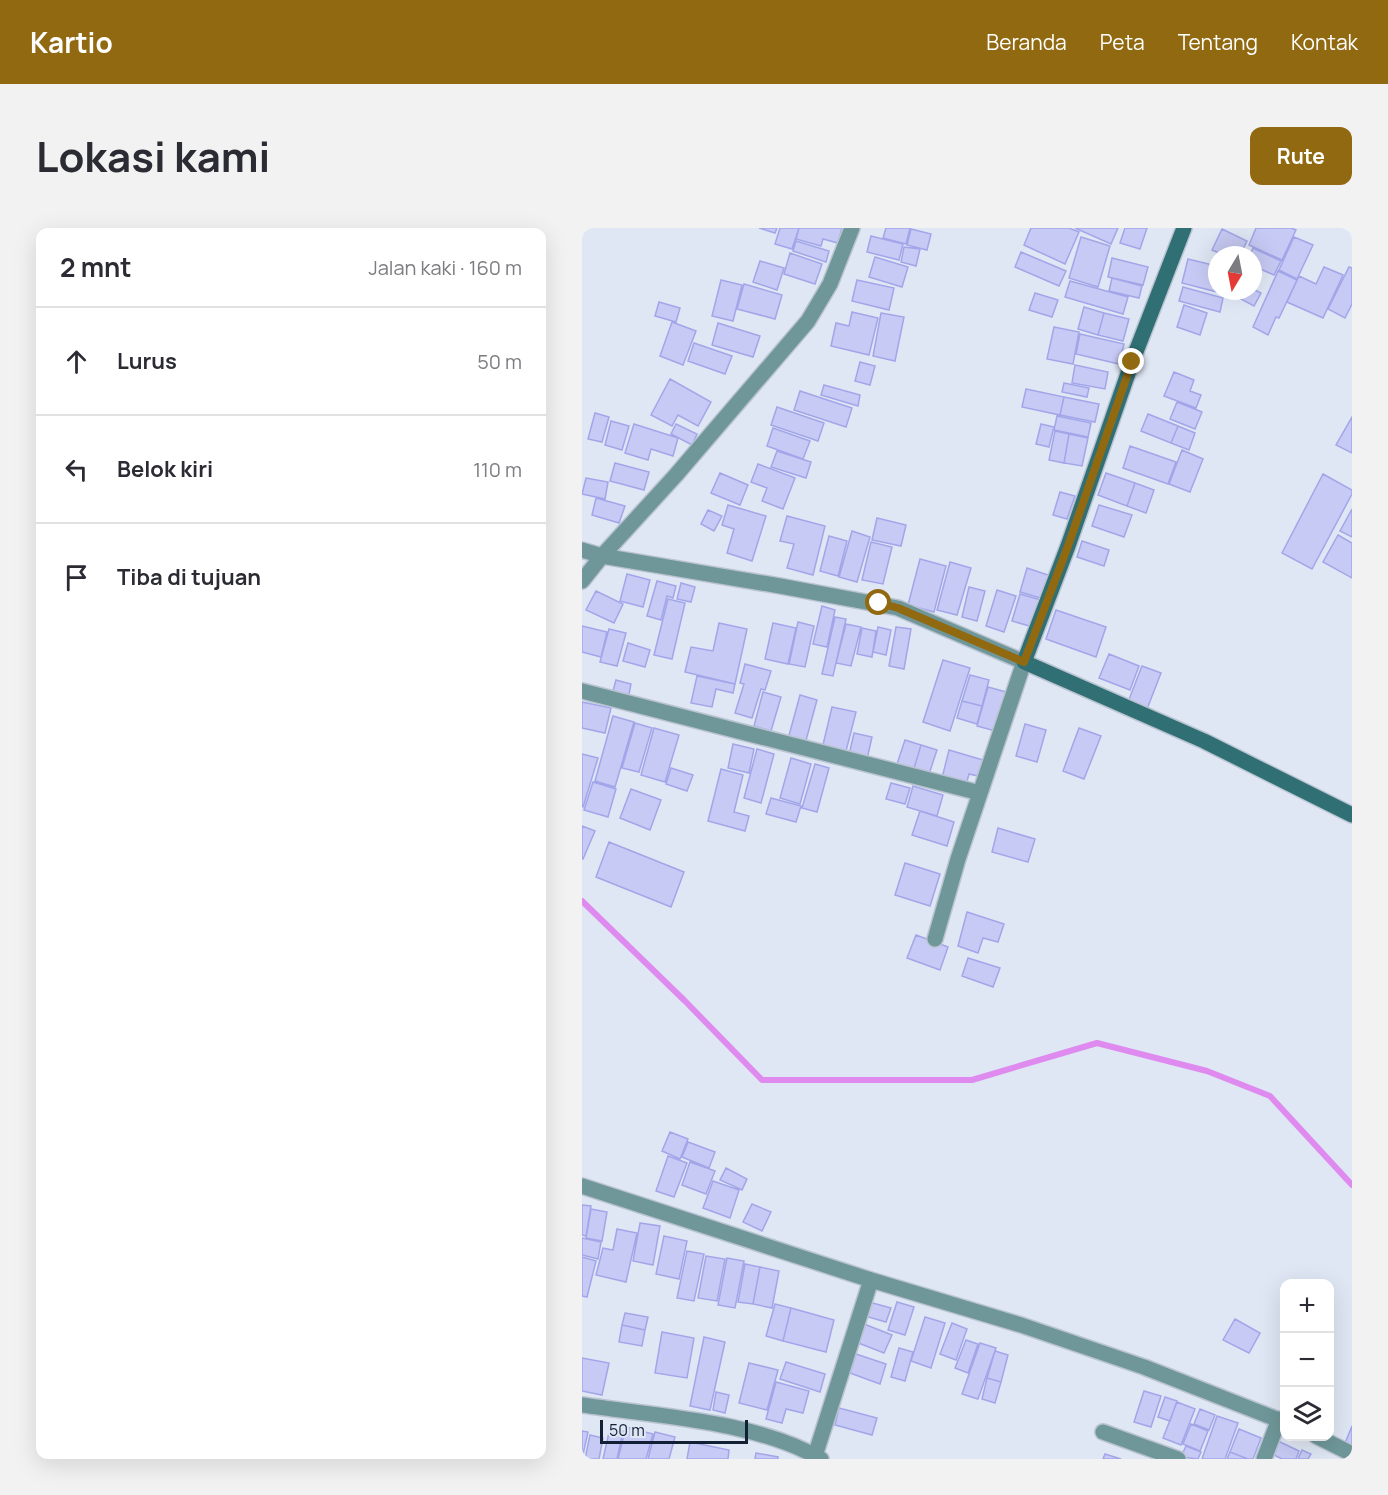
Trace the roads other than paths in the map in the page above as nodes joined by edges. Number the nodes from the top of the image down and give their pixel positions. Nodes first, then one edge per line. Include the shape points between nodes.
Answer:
1 (852, 228) edge
2 (1184, 228) edge
3 (582, 550) edge
4 (602, 556) junction
5 (582, 581) edge
6 (1024, 662) junction
7 (582, 691) edge
8 (980, 793) junction
9 (1352, 815) edge
10 (935, 939) dead end
11 (582, 1186) edge
12 (871, 1280) junction
13 (582, 1405) edge
14 (1280, 1419) edge
15 (1280, 1424) edge
16 (1103, 1432) dead end
17 (1324, 1441) edge
18 (1352, 1454) edge
19 (816, 1458) edge
20 (1178, 1459) edge
21 (1264, 1459) edge

1 - 4 street via 830,284 808,321
2 - 6 street
3 - 4 street
4 - 5 street
4 - 6 street via 898,608
6 - 8 street
6 - 9 street via 1204,741
7 - 8 street
8 - 10 street
11 - 12 street
12 - 14 street via 1021,1325
12 - 19 street
13 - 19 street via 716,1425 777,1439
15 - 21 street
16 - 20 street
17 - 18 street

